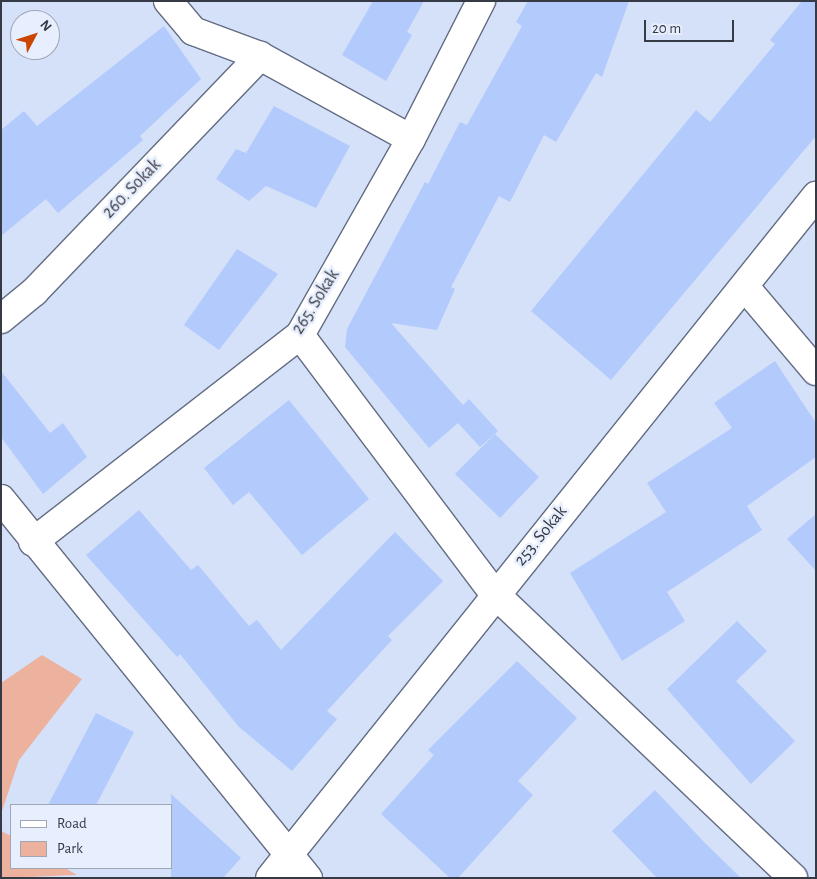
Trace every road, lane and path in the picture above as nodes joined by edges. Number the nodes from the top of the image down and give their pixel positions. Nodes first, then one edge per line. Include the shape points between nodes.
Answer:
1 (168, 1) edge
2 (482, 1) edge
3 (260, 56) junction
4 (411, 139) junction
5 (816, 196) edge
6 (746, 287) junction
7 (1, 319) edge
8 (300, 335) junction
9 (816, 371) edge
10 (1, 499) edge
11 (33, 542) junction
12 (494, 593) junction
13 (289, 858) junction
14 (270, 878) edge
15 (308, 878) edge
16 (794, 878) edge

1 - 3 street via 193,31
2 - 4 street, 265. Sokak
3 - 4 street
3 - 7 street, 260. Sokak via 34,292
4 - 8 street, 265. Sokak
5 - 6 street, 253. Sokak
6 - 9 street
6 - 12 street, 253. Sokak
8 - 11 street, 265. Sokak
8 - 12 street
10 - 11 street
11 - 13 street
12 - 13 street, 253. Sokak
12 - 16 street
13 - 14 street, 253. Sokak
13 - 15 street

